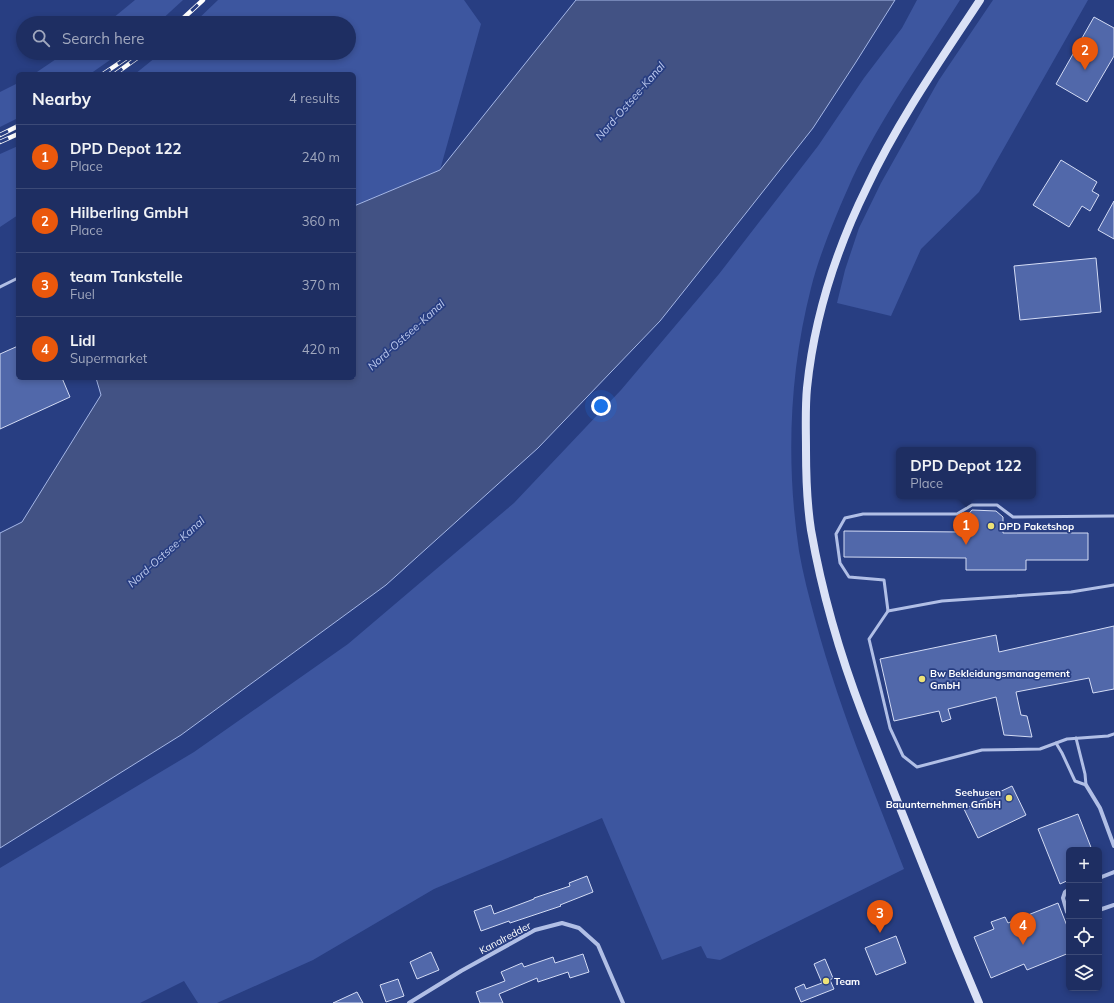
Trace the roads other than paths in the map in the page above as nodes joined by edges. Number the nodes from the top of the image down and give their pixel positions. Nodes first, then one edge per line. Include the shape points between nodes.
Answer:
1 (980, 0) edge
2 (16, 279) edge
3 (0, 287) edge
4 (1114, 516) edge
5 (1114, 585) edge
6 (888, 611) junction
7 (1114, 734) edge
8 (1076, 738) junction
9 (1056, 743) junction
10 (1086, 785) junction
11 (1114, 846) edge
12 (1114, 872) edge
13 (1102, 877) edge
14 (1066, 891) edge
15 (1114, 904) edge
16 (1066, 908) edge
17 (1102, 909) edge
18 (978, 1002) edge
19 (409, 1003) edge
20 (622, 1003) edge

1 - 18 main road via 894,135 866,187 843,241 816,331 807,390 806,430 806,479 811,528 820,578 834,629 858,701
2 - 3 lane
4 - 6 lane via 1013,517 997,505 972,505 957,514 864,514 845,518 836,534 840,563 849,577 884,580
5 - 6 lane via 1071,592 942,601
6 - 9 lane via 869,639 890,728 903,756 917,767 982,750 1040,749
7 - 8 lane
8 - 9 lane
8 - 10 lane
9 - 10 lane via 1075,781
10 - 11 street via 1100,808
12 - 13 street
14 - 16 street via 1063,898
15 - 17 street
19 - 20 street, Kanalredder via 535,930 562,923 580,928 598,945

